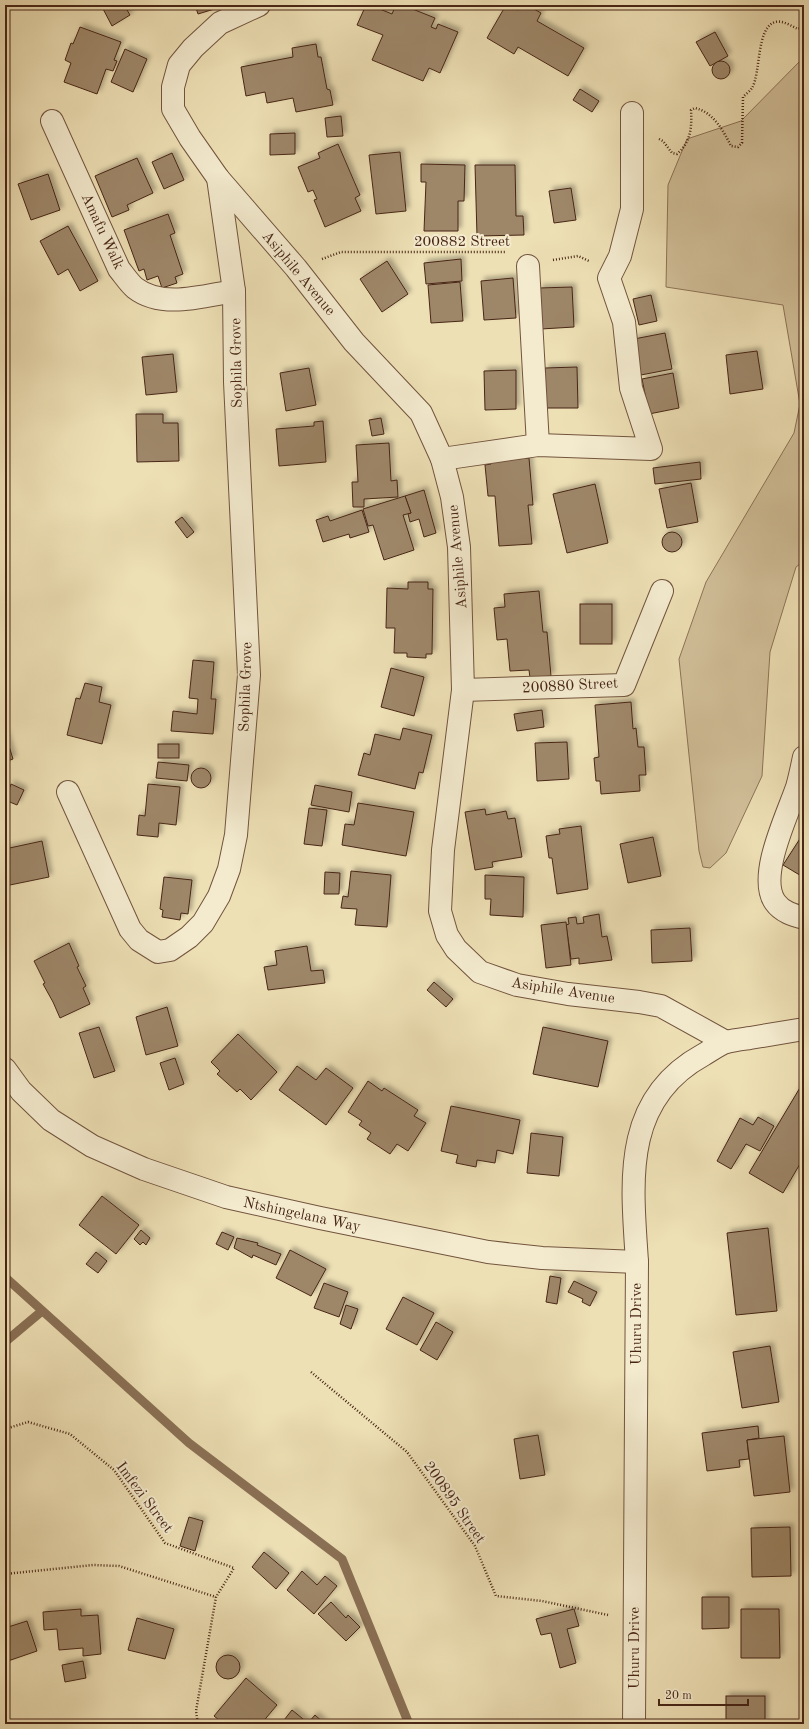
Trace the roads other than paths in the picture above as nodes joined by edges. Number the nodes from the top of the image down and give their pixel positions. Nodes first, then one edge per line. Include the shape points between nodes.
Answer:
1 (259, 5) edge
2 (632, 113) dead end
3 (52, 121) dead end
4 (218, 178) junction
5 (528, 266) road end
6 (234, 291) junction
7 (538, 445) junction
8 (442, 459) junction
9 (662, 591) dead end
10 (463, 690) junction
11 (804, 757) edge
12 (68, 792) dead end
13 (797, 916) edge
14 (804, 1029) edge
15 (726, 1042) junction
16 (5, 1069) edge
17 (637, 1262) junction
18 (634, 1724) edge

1 - 4 street, Asiphile Avenue via 220,23 193,48 179,65 173,87 173,109
2 - 7 street via 632,208 620,256 609,278 624,322 631,388 651,449
3 - 6 street, Amafu Walk via 119,269 135,288 150,297 168,301
4 - 6 street, Sophila Grove
4 - 8 street, Asiphile Avenue via 296,268 354,342 421,413
5 - 7 street
6 - 12 street, Sophila Grove via 235,382 249,675 236,835 229,870 219,896 203,923 189,937 170,950 158,952 134,935
7 - 8 street
8 - 10 street, Asiphile Avenue via 452,497 459,547
9 - 10 street, 200880 Street via 624,685
10 - 15 street, Asiphile Avenue via 443,850 440,911 447,935 456,949 480,972 517,985 661,1006
11 - 13 street via 798,785 775,847 769,882 775,901
14 - 15 street, Uhuru Drive
15 - 17 street, Uhuru Drive via 691,1061 674,1075 647,1113 634,1159
16 - 17 street, Ntshingelana Way via 21,1091 52,1120 92,1146 144,1169 226,1197 488,1252 542,1258
17 - 18 street, Uhuru Drive

